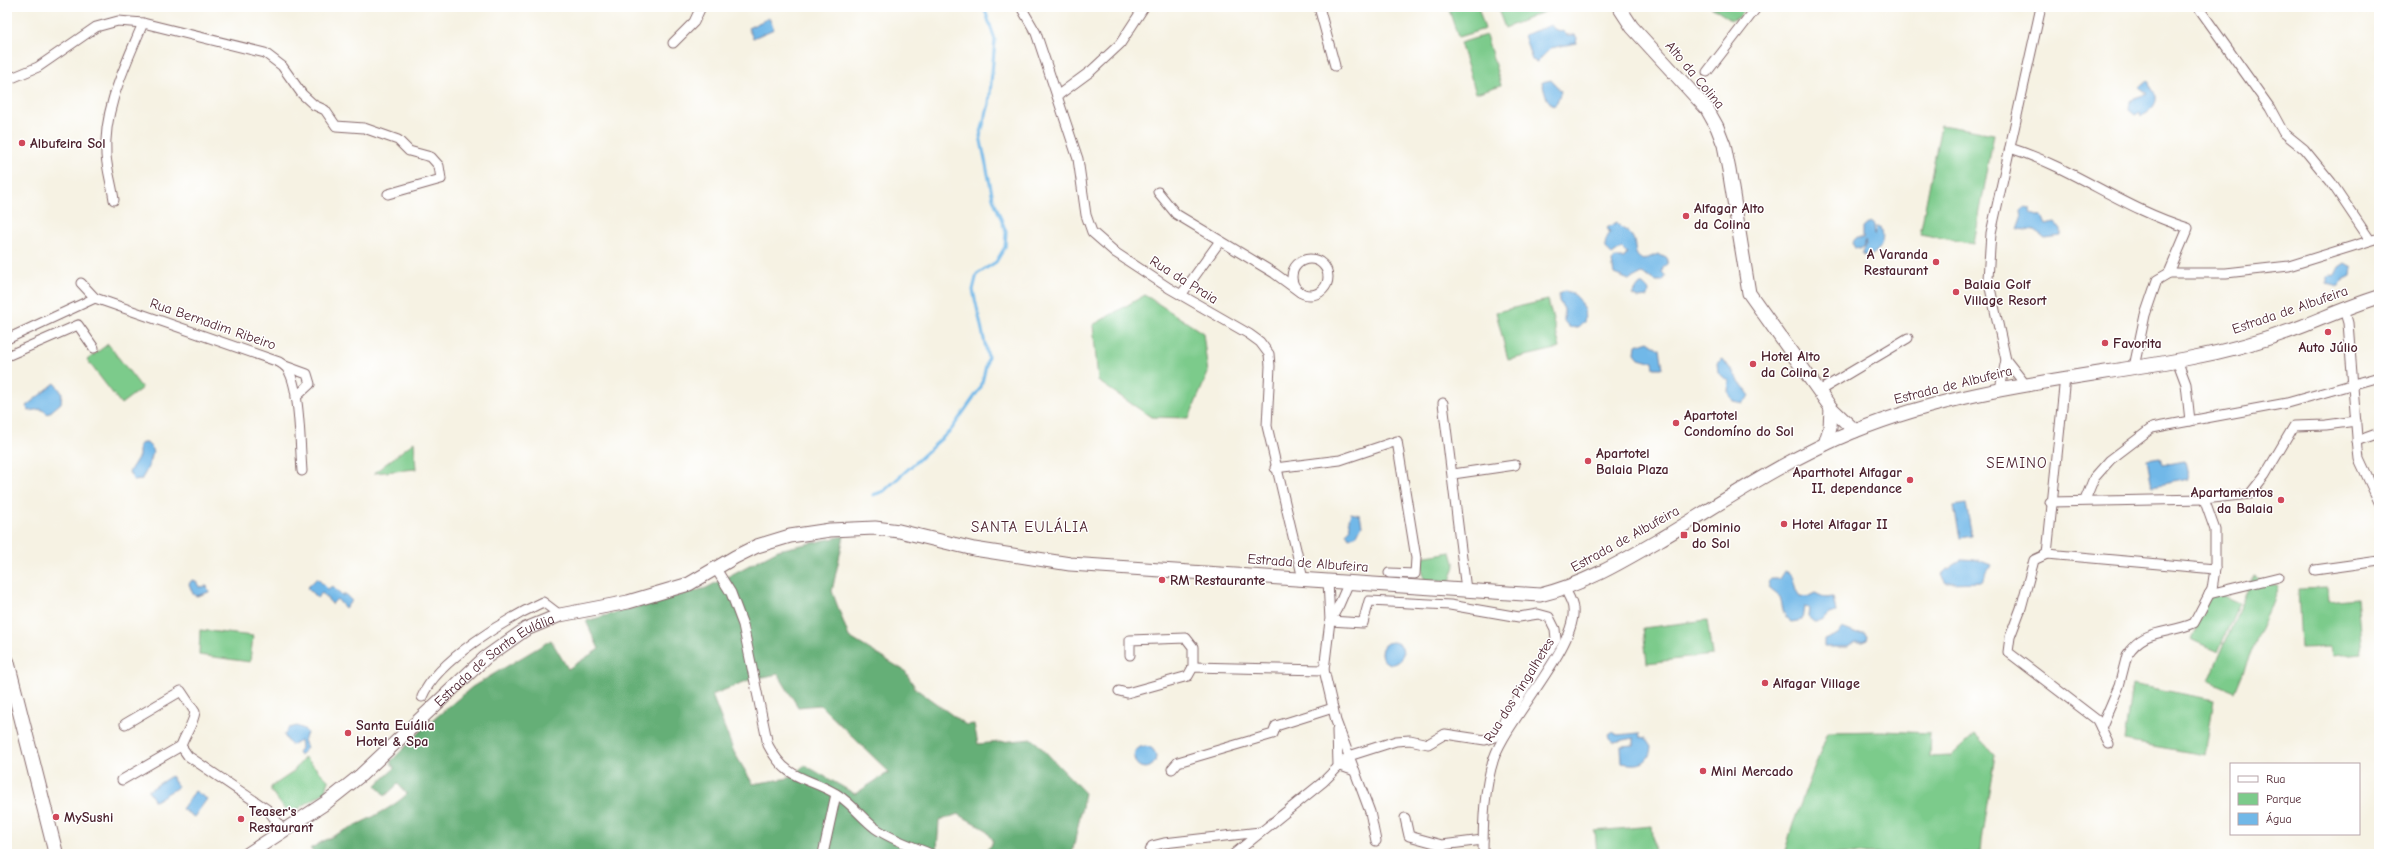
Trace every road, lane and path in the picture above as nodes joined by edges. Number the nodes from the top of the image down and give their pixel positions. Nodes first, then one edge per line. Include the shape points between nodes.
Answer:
1 (701, 7) edge
2 (1021, 7) edge
3 (1144, 7) edge
4 (1319, 7) edge
5 (1619, 7) edge
6 (1756, 7) edge
7 (2041, 7) edge
8 (2198, 7) edge
9 (143, 23) junction
10 (673, 43) dead end
11 (1335, 66) dead end
12 (1707, 72) dead end
13 (7, 80) edge
14 (1057, 96) junction
15 (2010, 148) junction
16 (1158, 192) dead end
17 (388, 194) dead end
18 (114, 200) dead end
19 (2374, 239) edge
20 (1220, 240) junction
21 (1293, 269) junction
22 (1274, 273) junction
23 (2169, 273) junction
24 (80, 283) dead end
25 (1300, 292) junction
26 (1181, 295) junction
27 (2379, 297) edge
28 (95, 298) junction
29 (2344, 309) junction
30 (1908, 338) dead end
31 (7, 339) edge
32 (94, 348) dead end
33 (7, 356) edge
34 (2006, 360) junction
35 (2177, 360) junction
36 (285, 366) junction
37 (2134, 367) junction
38 (2065, 377) junction
39 (2379, 377) edge
40 (2025, 384) junction
41 (2352, 385) junction
42 (2000, 389) junction
43 (1819, 391) junction
44 (296, 397) junction
45 (1443, 403) dead end
46 (1831, 408) junction
47 (2190, 421) junction
48 (2356, 421) junction
49 (1855, 431) junction
50 (2379, 433) edge
51 (2357, 441) junction
52 (1825, 444) junction
53 (1515, 465) dead end
54 (1275, 468) junction
55 (302, 471) dead end
56 (1453, 474) junction
57 (2376, 490) edge
58 (2204, 499) junction
59 (2085, 500) junction
60 (2050, 502) junction
61 (2379, 502) edge
62 (757, 546) joint
63 (2046, 554) junction
64 (2379, 561) edge
65 (716, 569) junction
66 (2215, 569) junction
67 (2315, 570) dead end
68 (1389, 573) dead end
69 (2279, 576) dead end
70 (1303, 579) junction
71 (1328, 580) junction
72 (1349, 582) junction
73 (1565, 589) junction
74 (1466, 590) junction
75 (2209, 594) junction
76 (560, 615) junction
77 (1330, 621) junction
78 (1130, 655) dead end
79 (7, 661) edge
80 (1193, 667) junction
81 (1324, 670) junction
82 (1119, 691) dead end
83 (422, 697) dead end
84 (1333, 708) junction
85 (1336, 721) junction
86 (125, 724) dead end
87 (2101, 728) junction
88 (2110, 744) dead end
89 (181, 746) junction
90 (1349, 756) junction
91 (1338, 765) junction
92 (1172, 769) dead end
93 (1355, 771) junction
94 (122, 780) dead end
95 (836, 794) junction
96 (1405, 818) dead end
97 (284, 831) junction
98 (1260, 832) junction
99 (1483, 840) junction
100 (1376, 841) dead end
101 (56, 850) edge
102 (248, 854) edge
103 (822, 854) edge
104 (931, 854) edge
105 (1149, 854) edge
106 (1234, 854) edge
107 (1483, 854) edge

1 - 10 street via 694,22
2 - 14 street, Rua da Praia via 1036,33
3 - 14 street via 1120,44
4 - 11 street
5 - 43 street, Alto da Colina via 1632,26 1707,110 1717,127 1726,157 1750,293
6 - 12 street
7 - 15 street
8 - 19 street via 2270,108 2283,132 2304,149
9 - 13 street via 118,21 96,27 38,67
9 - 17 street via 265,53 282,66 302,94 314,105 325,110 336,126 364,128 383,134 398,140 409,151 431,157 439,166 441,178
9 - 18 street via 112,99 108,122 106,154
14 - 26 street, Rua da Praia via 1078,159 1086,215 1092,232 1116,253
15 - 23 street via 2035,156 2159,220 2188,228
15 - 34 street via 1991,233 1988,279
16 - 20 street via 1176,214
19 - 23 street via 2289,266 2226,273
20 - 22 street
20 - 26 street
21 - 22 street via 1285,274
21 - 25 street via 1292,282
21 - 25 street via 1310,258 1319,261 1327,270 1328,283 1322,291 1310,295
22 - 25 street
23 - 37 street via 2157,280
24 - 28 street, Rua Bernadim Ribeiro
26 - 54 street, Rua da Praia via 1249,334 1260,342 1269,354 1267,426
27 - 29 street, Estrada de Albufeira
28 - 31 street
28 - 36 street, Rua Bernadim Ribeiro
29 - 35 street, Estrada de Albufeira via 2268,338
29 - 41 street via 2348,323
30 - 43 street
32 - 33 street via 78,325
34 - 40 street
34 - 42 street
35 - 37 street, Estrada de Albufeira
35 - 47 street via 2186,384
36 - 44 street, Rua Bernadim Ribeiro via 293,380
36 - 44 street via 307,374 310,379 310,384
37 - 38 street, Estrada de Albufeira
38 - 40 street, Estrada de Albufeira
38 - 60 street
39 - 41 street
40 - 42 street, Estrada de Albufeira
41 - 47 street via 2287,402
41 - 48 street
42 - 49 street, Estrada de Albufeira via 1922,407
43 - 46 street, Alto da Colina
44 - 55 street, Rua Bernadim Ribeiro
45 - 56 street
46 - 49 street, Alto da Colina
46 - 52 street via 1830,428
47 - 59 street via 2152,428 2110,460 2094,478
48 - 51 street
48 - 58 street via 2294,426 2266,475 2250,494
49 - 52 street, Estrada de Albufeira
50 - 51 street
51 - 57 street via 2360,459
52 - 73 street, Estrada de Albufeira via 1744,487 1638,553 1588,580
53 - 56 street
54 - 68 street via 1340,460 1397,441 1416,558 1416,574
54 - 70 street, Rua da Praia
56 - 74 street
57 - 61 street
58 - 59 street
58 - 66 street via 2215,530
59 - 60 street via 2068,503
60 - 63 street
62 - 65 street, Estrada de Santa Eulália
62 - 70 street, Estrada de Albufeira via 818,531 875,528 899,531 974,549 1070,564
63 - 66 street
63 - 87 street via 2034,560 2010,637 2008,652 2097,720
64 - 67 street
65 - 76 street, Estrada de Santa Eulália via 688,584 658,594
65 - 95 street via 731,593 743,625 768,745 776,760 795,776
66 - 75 street
69 - 75 street
70 - 71 street, Estrada de Albufeira
71 - 72 street, Estrada de Albufeira
71 - 77 street
72 - 74 street, Estrada de Albufeira
72 - 77 street
73 - 74 street, Estrada de Albufeira via 1540,595
73 - 99 street, Rua dos Pingalhetes via 1573,609 1567,639 1503,738 1494,758 1484,813
75 - 87 street via 2194,623 2146,637 2127,655 2111,708
76 - 83 street via 543,602 516,614 458,656 427,685
76 - 97 street, Estrada de Santa Eulália via 526,629 504,643 455,685 361,775
77 - 81 street
77 - 90 street via 1363,623 1369,601 1450,605 1519,617 1538,614 1549,617 1555,628 1556,639 1550,650 1533,672 1494,736 1485,740 1444,734 1428,744 1410,740 1396,741
78 - 80 street via 1130,640 1186,638 1193,647
79 - 101 main road
80 - 81 street
80 - 82 street via 1188,676 1127,693
81 - 84 street
84 - 85 street
84 - 92 street via 1276,726 1273,734 1178,762
85 - 90 street
85 - 91 street
86 - 89 street via 181,691 195,712
87 - 88 street
89 - 94 street
89 - 97 street via 188,756 268,810
90 - 91 street
90 - 93 street
91 - 93 street
91 - 98 street via 1324,782
93 - 100 street via 1370,812
95 - 103 street
95 - 104 street via 891,838
96 - 99 street via 1409,836 1442,844
97 - 102 street, Estrada de Santa Eulália
98 - 105 street via 1164,842 1152,846
98 - 106 street
99 - 107 street, Rua dos Pingalhetes

